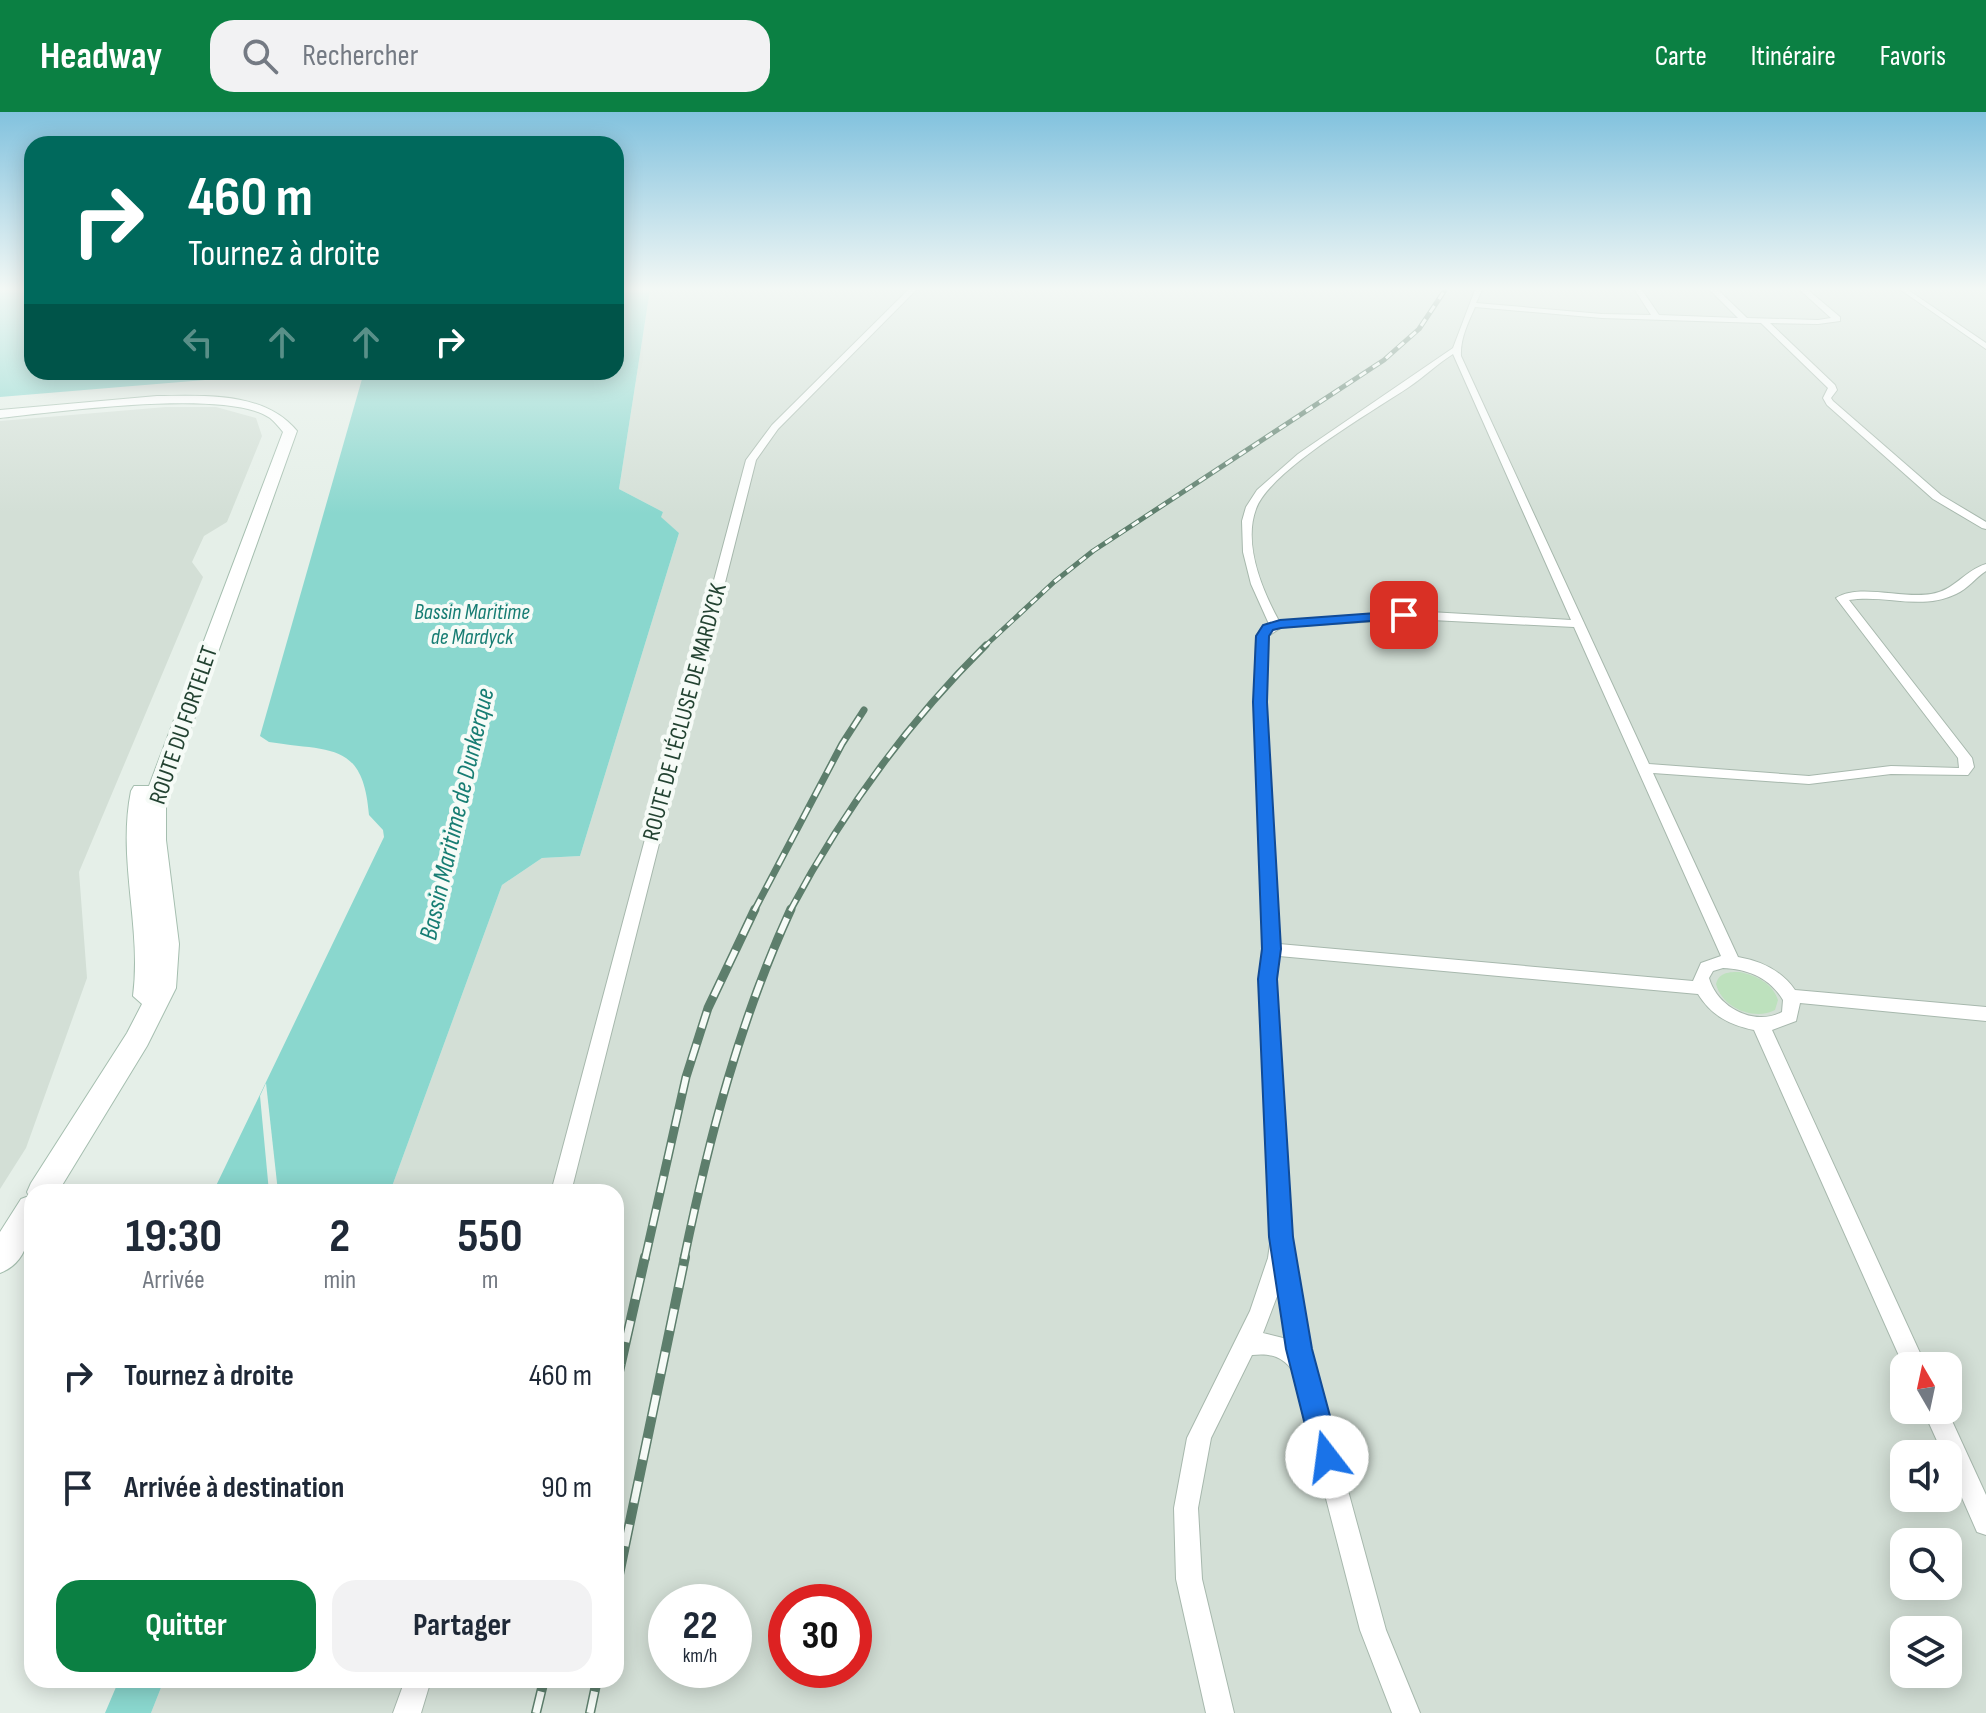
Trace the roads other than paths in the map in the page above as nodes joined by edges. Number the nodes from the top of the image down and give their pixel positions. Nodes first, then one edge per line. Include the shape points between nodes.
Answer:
1 (837, 365) edge
2 (1433, 365) edge
3 (1462, 365) edge
4 (1809, 365) edge
5 (2, 414) edge
6 (1986, 526) edge
7 (1986, 567) edge
8 (1578, 624) junction
9 (1275, 625) junction
10 (1644, 768) junction
11 (1271, 949) junction
12 (1732, 962) junction
13 (1702, 988) junction
14 (1791, 996) junction
15 (1986, 1014) edge
16 (1760, 1024) junction
17 (47, 1184) edge
18 (563, 1184) edge
19 (24, 1221) edge
20 (1281, 1237) junction
21 (0, 1259) edge
22 (1245, 1346) junction
23 (1909, 1352) edge
24 (1303, 1366) junction
25 (1941, 1424) edge
26 (1986, 1523) edge
27 (1213, 1673) junction
28 (415, 1688) edge
29 (407, 1713) edge
30 (1220, 1713) edge
31 (1228, 1713) edge
32 (1406, 1713) edge

1 - 18 street, ROUTE DE L'ÉCLUSE DE MARDYCK via 775,427 751,460
2 - 9 street via 1278,474 1257,495 1248,521 1251,566
3 - 8 street
4 - 6 street via 1833,388 1827,396 1830,403 1937,497
5 - 17 main road, ROUTE DU FORTELET via 212,399 257,405 289,426 155,798 165,980 144,1028
7 - 10 street via 1956,590 1936,597 1842,598 1965,758 1963,772 1891,770 1809,780
8 - 9 street via 1404,615
8 - 10 street
9 - 11 street via 1262,636 1260,702
10 - 12 street
11 - 13 street
11 - 20 street via 1268,979
12 - 13 street via 1705,969
12 - 14 street via 1767,973
13 - 16 street via 1727,1013
14 - 15 street
14 - 16 street via 1787,1019
16 - 23 street
19 - 21 main road
20 - 22 street via 1273,1286
20 - 24 street
22 - 24 street via 1284,1348
22 - 27 street via 1199,1438 1186,1513 1188,1576
24 - 32 street via 1373,1630
25 - 26 street
27 - 30 street
27 - 31 street
28 - 29 street

